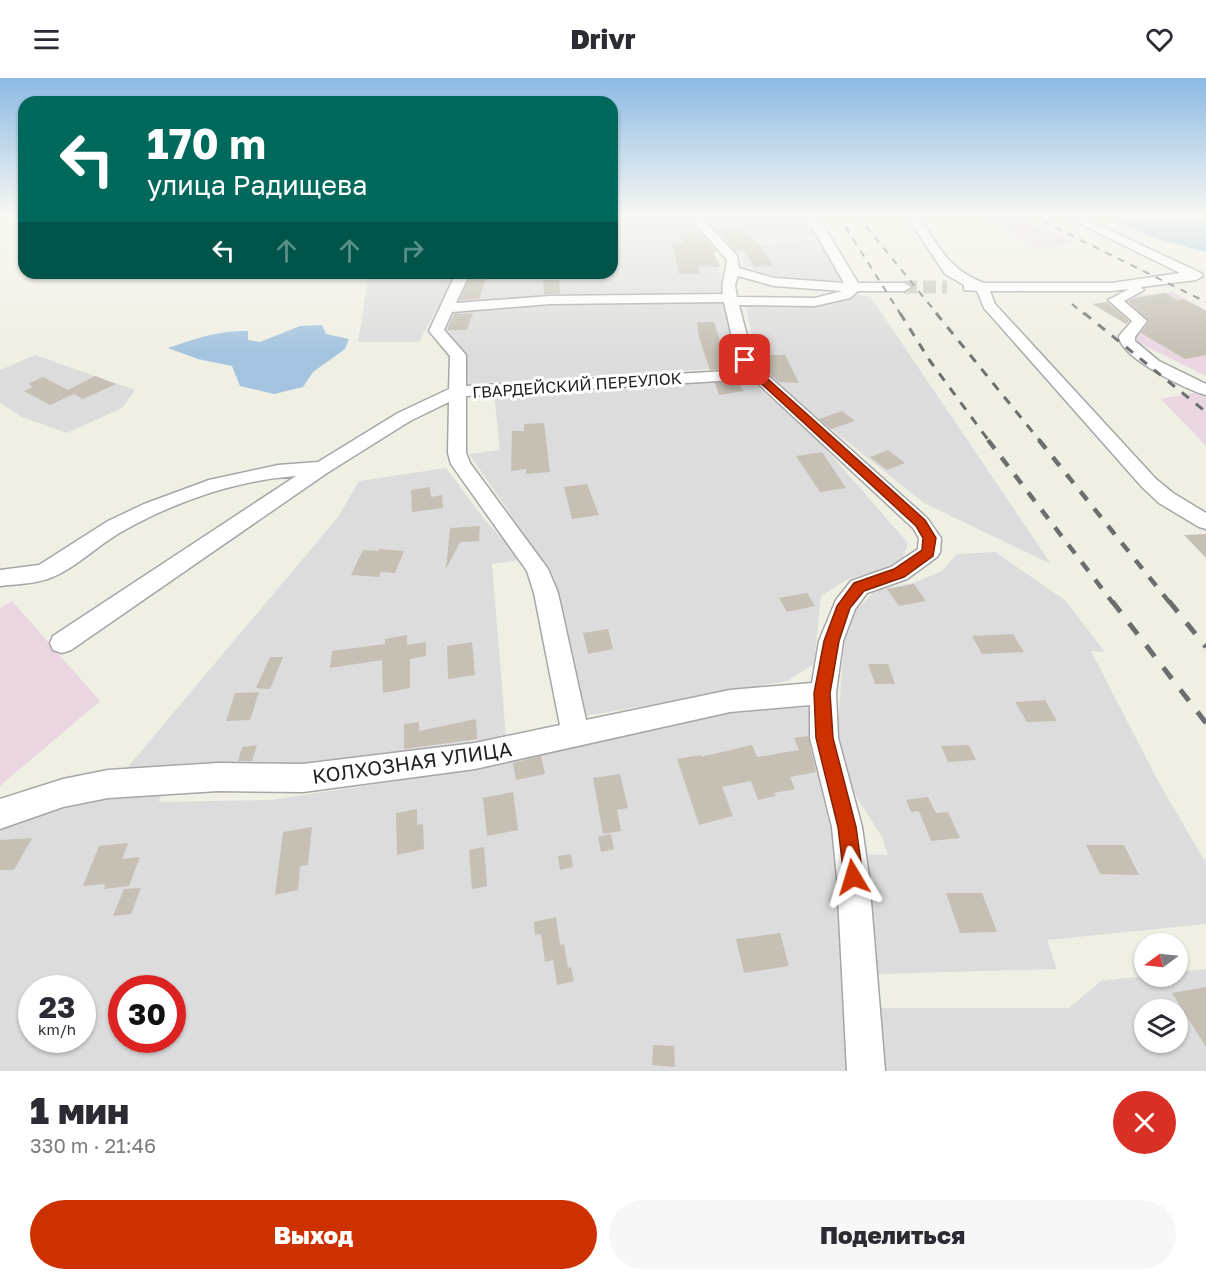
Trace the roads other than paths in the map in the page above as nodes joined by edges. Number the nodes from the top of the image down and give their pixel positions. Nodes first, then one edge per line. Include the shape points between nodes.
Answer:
1 (733, 261) edge
2 (838, 261) edge
3 (944, 261) tunnel mouth
4 (1167, 261) edge
5 (733, 270) junction
6 (1200, 277) edge
7 (461, 279) edge
8 (1145, 283) junction
9 (904, 287) tunnel mouth
10 (947, 287) tunnel mouth
11 (854, 288) junction
12 (982, 288) junction
13 (731, 300) junction
14 (445, 309) junction
15 (757, 374) junction
16 (1206, 390) edge
17 (457, 392) junction
18 (322, 468) junction
19 (1206, 522) edge
20 (0, 578) edge
21 (63, 643) dead end
22 (822, 693) junction
23 (575, 734) junction
24 (0, 814) edge
25 (866, 1071) edge

1 - 5 street
2 - 11 street
3 - 12 street via 962,279
4 - 6 street
5 - 11 street via 768,281
5 - 13 street via 728,285
6 - 8 street
7 - 14 street
8 - 12 street via 1112,288
8 - 16 street via 1115,300 1140,321 1126,336 1127,342 1153,364
9 - 11 street
10 - 12 street
11 - 13 street via 842,297 827,300
12 - 19 street via 989,305 1149,483
13 - 14 street via 550,300
13 - 15 street via 745,360
14 - 17 street via 436,331 458,355
15 - 17 street, ГВАРДЕЙСКИЙ ПЕРЕУЛОК
15 - 22 street via 920,523 930,538 928,552 899,573 859,587 844,606 831,641
17 - 18 street, ГВАРДЕЙСКИЙ ПЕРЕУЛОК via 404,417
17 - 23 street via 457,453 537,569 546,593
18 - 20 street, ГВАРДЕЙСКИЙ ПЕРЕУЛОК via 249,475 179,498 116,526 44,572
18 - 21 street
22 - 23 street, КОЛХОЗНАЯ УЛИЦА via 730,701
22 - 25 street via 824,738 847,827 852,867
23 - 24 street, КОЛХОЗНАЯ УЛИЦА via 475,756 303,778 218,777 108,784 63,793

